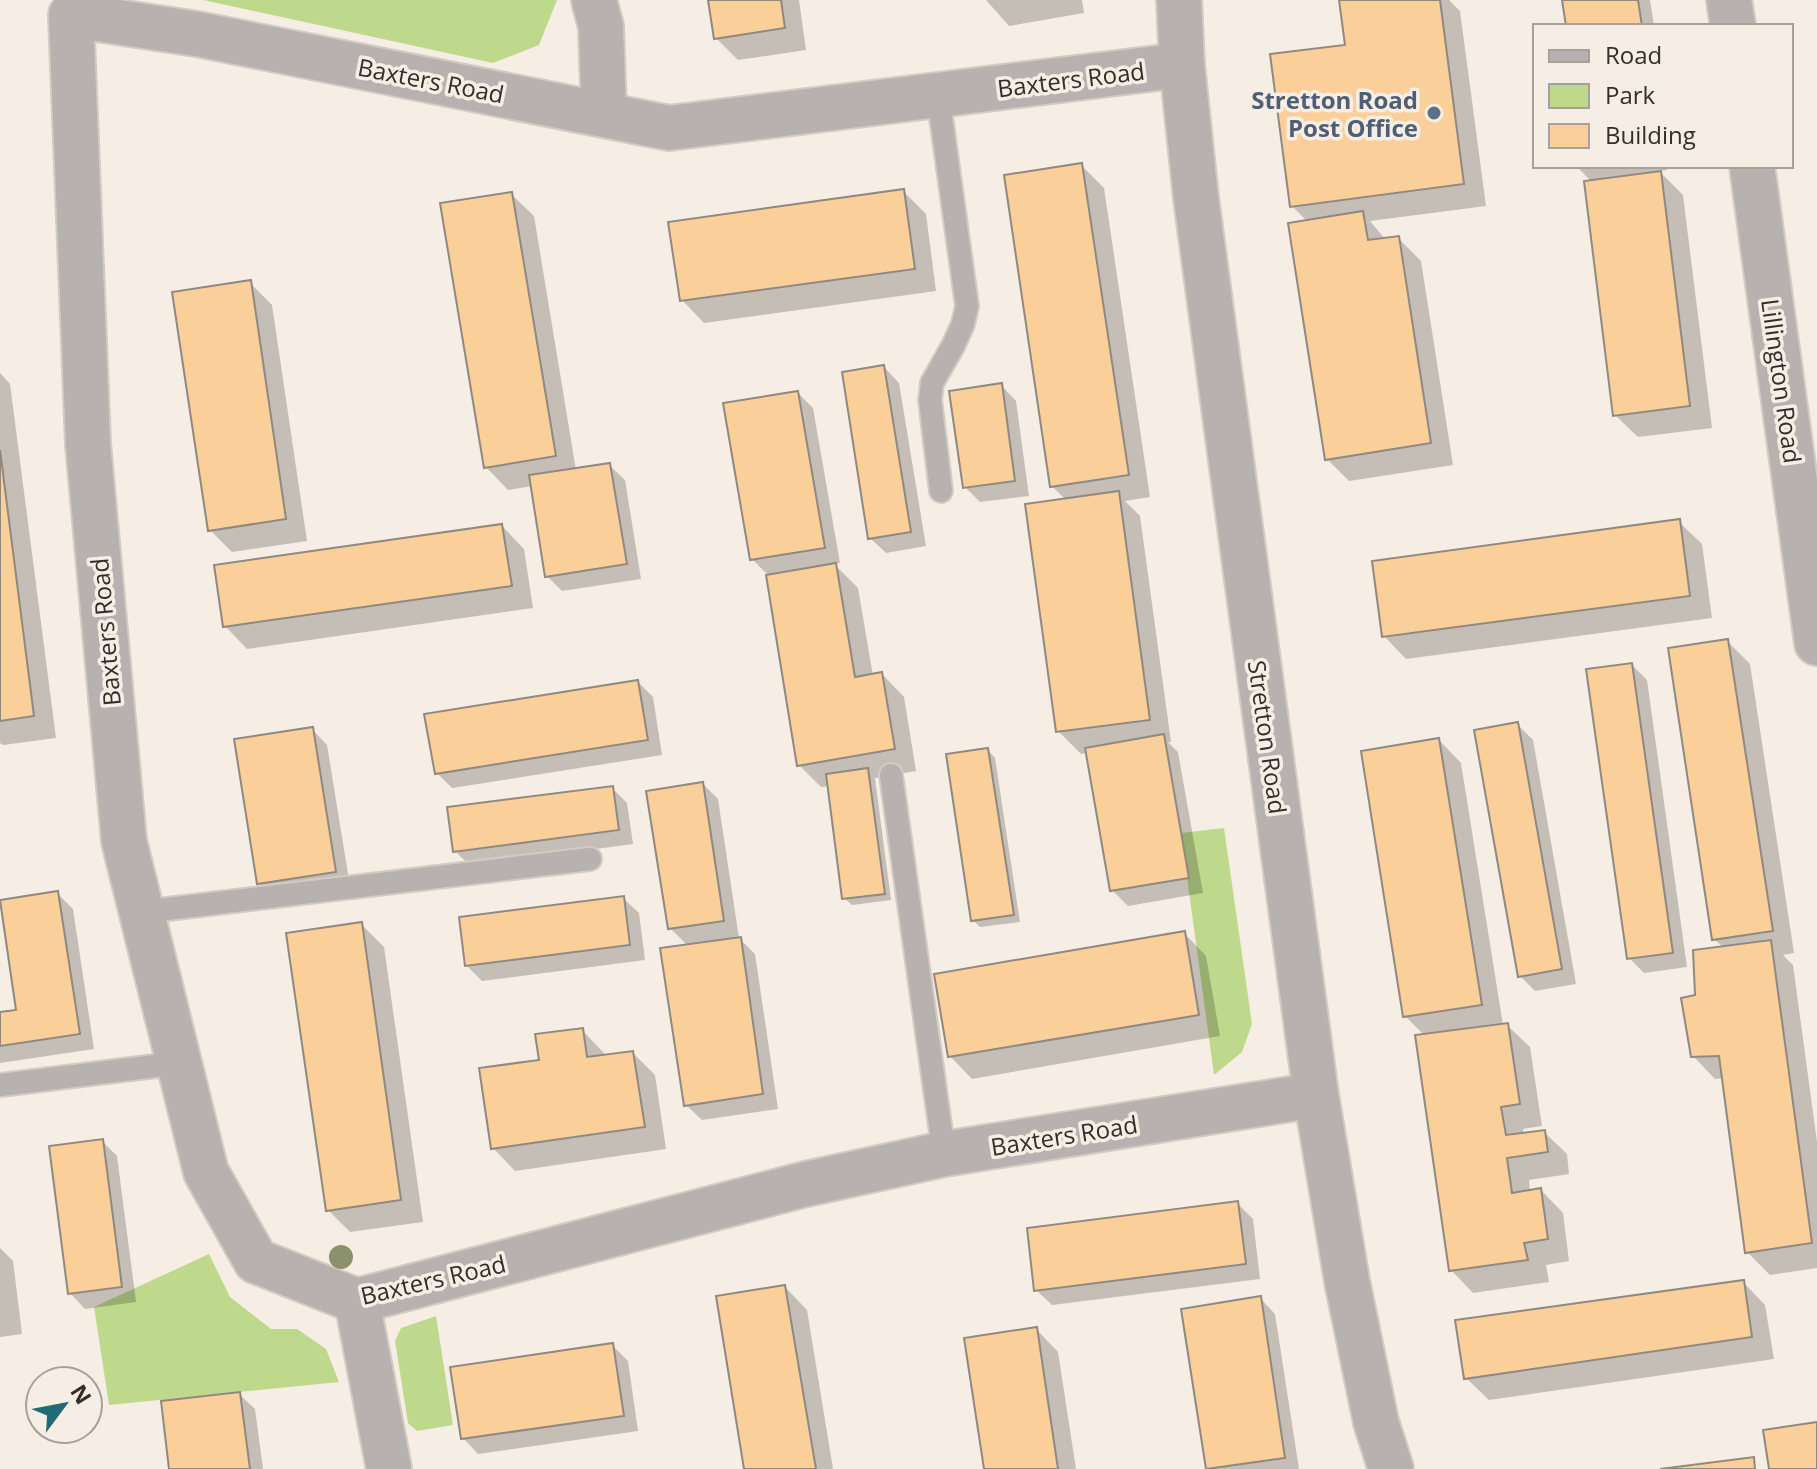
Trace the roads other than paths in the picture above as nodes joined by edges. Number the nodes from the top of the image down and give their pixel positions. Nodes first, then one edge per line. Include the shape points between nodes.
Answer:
1 (594, 0) edge
2 (1179, 0) edge
3 (1729, 0) edge
4 (71, 8) edge
5 (1733, 24) edge
6 (1182, 65) junction
7 (938, 95) junction
8 (604, 114) junction
9 (1752, 168) edge
10 (941, 491) dead end
11 (1817, 643) edge
12 (891, 775) dead end
13 (590, 859) dead end
14 (142, 912) junction
15 (180, 1063) junction
16 (0, 1085) edge
17 (1316, 1095) junction
18 (944, 1154) junction
19 (357, 1301) junction
20 (389, 1469) edge
21 (1391, 1469) edge

1 - 8 street via 601,27
2 - 6 street, Stretton Road
3 - 5 street
4 - 8 street, Baxters Road
4 - 14 street, Baxters Road via 88,444 124,841
6 - 7 street, Baxters Road
6 - 17 street, Stretton Road
7 - 8 street, Baxters Road via 669,128
7 - 10 lane via 967,306 932,383
9 - 11 street, Lillington Road
12 - 18 lane
13 - 14 lane
14 - 15 street, Baxters Road
15 - 16 lane
15 - 19 street, Baxters Road via 206,1172 256,1261
17 - 18 street, Baxters Road
17 - 21 street, Stretton Road via 1353,1309
18 - 19 street, Baxters Road via 806,1184
19 - 20 street

